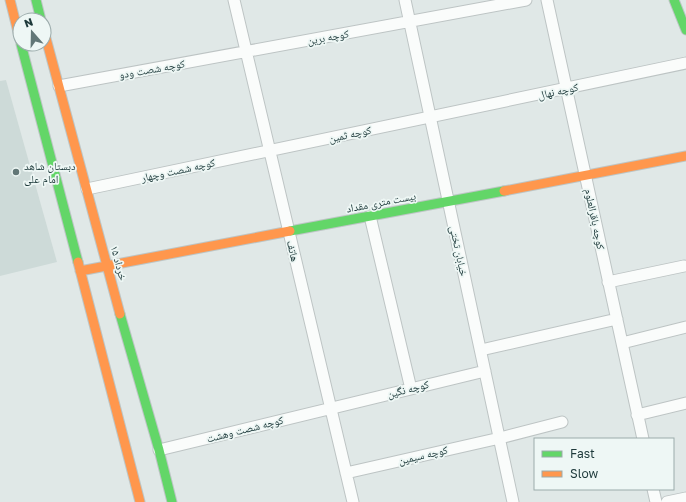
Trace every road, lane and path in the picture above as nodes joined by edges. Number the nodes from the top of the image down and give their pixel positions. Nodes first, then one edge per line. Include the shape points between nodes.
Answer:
1 (10, 0) edge
2 (36, 0) edge
3 (234, 0) edge
4 (405, 0) edge
5 (526, 0) edge
6 (547, 0) edge
7 (674, 0) edge
8 (13, 12) edge
9 (39, 12) edge
10 (410, 22) junction
11 (686, 30) edge
12 (23, 52) edge
13 (50, 52) edge
14 (246, 52) junction
15 (686, 63) edge
16 (59, 86) junction
17 (566, 89) junction
18 (430, 118) junction
19 (270, 151) junction
20 (686, 156) edge
21 (585, 176) junction
22 (87, 189) junction
23 (448, 201) junction
24 (370, 216) junction
25 (289, 232) junction
26 (107, 266) junction
27 (684, 266) dead end
28 (80, 271) junction
29 (608, 282) junction
30 (617, 319) junction
31 (686, 327) edge
32 (622, 343) junction
33 (481, 350) junction
34 (485, 371) junction
35 (411, 389) junction
36 (686, 403) edge
37 (330, 408) junction
38 (637, 415) junction
39 (562, 422) dead end
40 (500, 438) junction
41 (642, 438) edge
42 (159, 450) junction
43 (346, 473) junction
44 (654, 490) edge
45 (686, 498) edge
46 (140, 502) edge
47 (172, 502) edge
48 (353, 502) edge
49 (514, 502) edge
50 (656, 502) edge
51 (667, 502) edge

1 - 8 street
2 - 9 street
3 - 14 street, هاتف
4 - 10 street, خیابان تختی
5 - 10 street, کوچه برین
6 - 17 street, کوچه باقرالعلوم
7 - 11 street
10 - 14 street, کوچه برین
10 - 18 street, خیابان تختی
12 - 28 street
13 - 16 street, ۱۵ خرداد
14 - 16 street, کوچه شصت ودو
14 - 19 street, هاتف
15 - 17 street, کوچه نهال
16 - 22 street, ۱۵ خرداد
17 - 18 street, کوچه نهال
17 - 21 street, کوچه باقرالعلوم
18 - 19 street, کوچه ثمین
18 - 23 street, خیابان تختی
19 - 22 street, کوچه شصت وچهار
19 - 25 street, هاتف
20 - 21 street, بیست متری مقداد
21 - 23 street, بیست متری مقداد
21 - 29 street, کوچه باقرالعلوم
22 - 26 street, ۱۵ خرداد
23 - 24 street, بیست متری مقداد
23 - 33 street, خیابان تختی
24 - 25 street, بیست متری مقداد
24 - 35 street
25 - 26 street, بیست متری مقداد
25 - 37 street, هاتف
26 - 28 street, بیست متری مقداد
26 - 42 street, ۱۵ خرداد
27 - 29 street
28 - 46 street
29 - 30 street, کوچه باقرالعلوم
30 - 32 street, کوچه باقرالعلوم
30 - 33 street
31 - 32 street
32 - 38 street, کوچه باقرالعلوم
33 - 34 street, خیابان تختی
34 - 35 street, کوچه نگین
34 - 40 street, خیابان تختی
35 - 37 street, کوچه نگین
36 - 38 street
37 - 42 street, کوچه شصت وهشت
37 - 43 street, هاتف
38 - 41 street, کوچه باقرالعلوم
39 - 40 street, کوچه سیمین
40 - 43 street, کوچه سیمین
40 - 49 street, خیابان تختی
42 - 47 street, ۱۵ خرداد
43 - 48 street, هاتف
44 - 50 street
45 - 51 street

